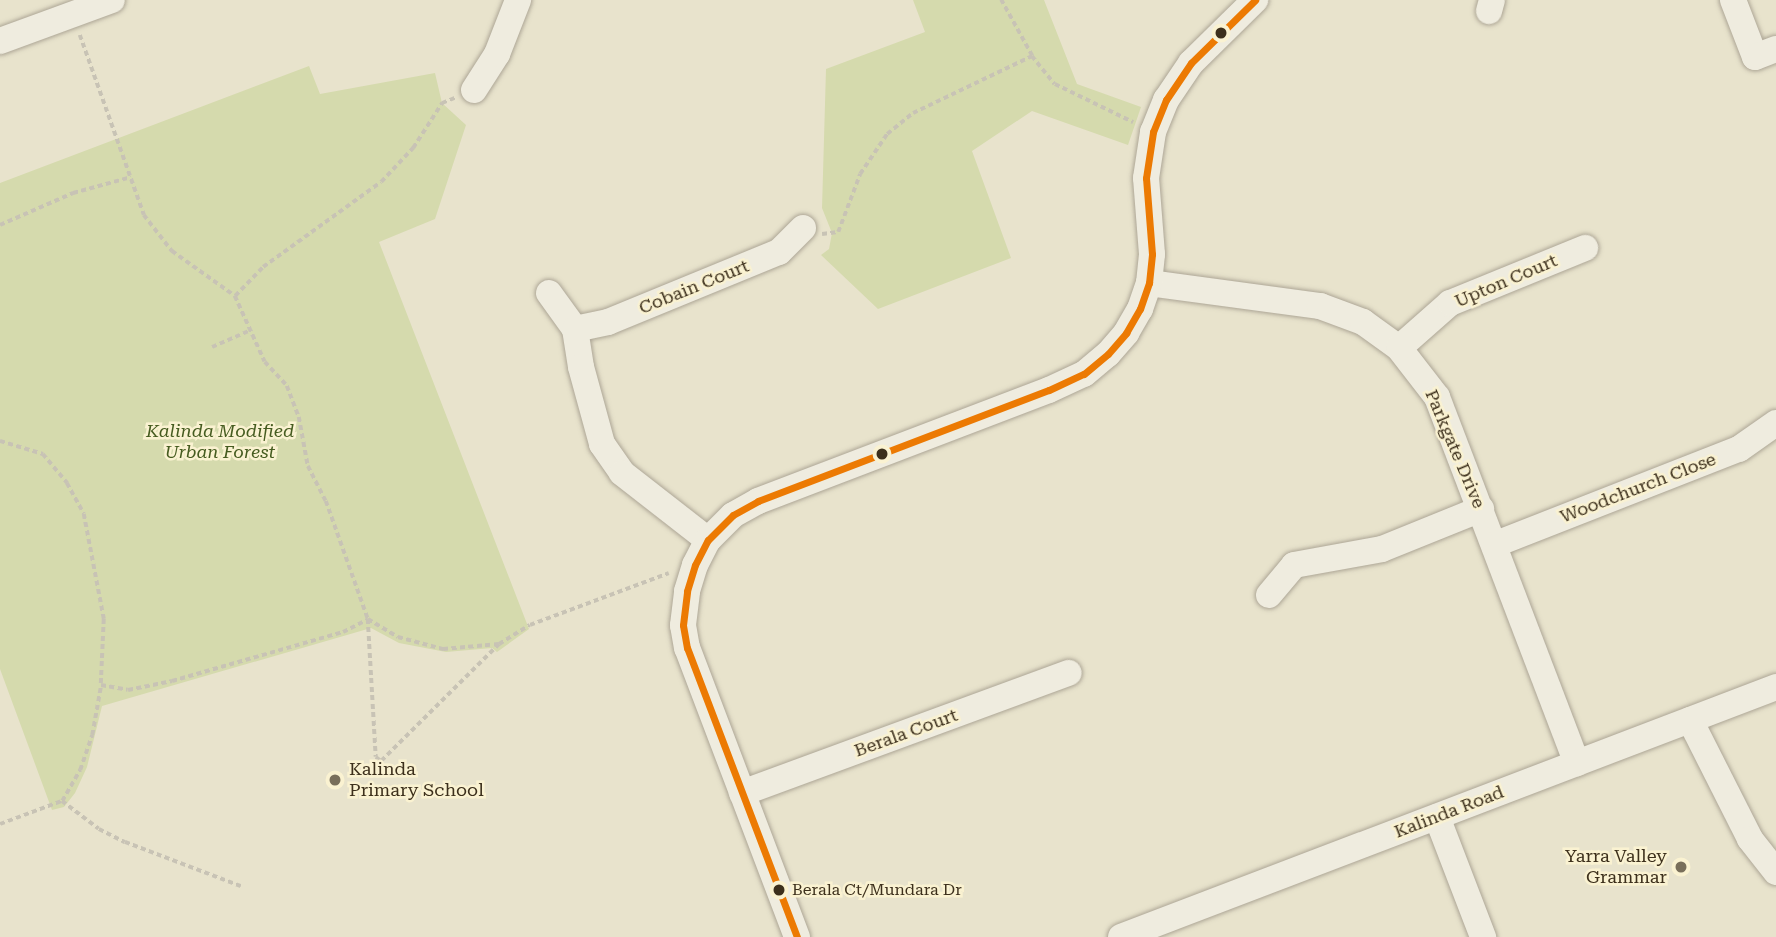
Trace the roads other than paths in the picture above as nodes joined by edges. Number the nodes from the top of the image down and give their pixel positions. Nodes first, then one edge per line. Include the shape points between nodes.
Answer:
1 (112, 0) edge
2 (518, 0) edge
3 (1255, 0) edge
4 (1733, 0) edge
5 (0, 41) edge
6 (1776, 49) edge
7 (474, 90) road end
8 (803, 228) road end
9 (1585, 248) dead end
10 (1149, 283) junction
11 (549, 293) dead end
12 (575, 330) junction
13 (1399, 348) junction
14 (1776, 422) edge
15 (1481, 509) junction
16 (708, 540) junction
17 (1496, 544) junction
18 (1269, 595) dead end
19 (1069, 673) dead end
20 (1776, 687) edge
21 (1690, 720) junction
22 (1577, 763) junction
23 (742, 793) junction
24 (1437, 817) junction
25 (1776, 872) edge
26 (797, 937) edge
27 (1121, 937) edge
28 (1483, 937) edge

1 - 5 street
2 - 7 street via 497,54
3 - 10 street via 1191,63 1166,100 1153,132 1146,178 1153,254
4 - 6 street via 1755,57
8 - 12 street, Cobain Court via 779,252 608,322
9 - 13 street, Upton Court via 1450,303
10 - 13 street, Parkgate Drive via 1320,306 1363,322
10 - 16 street via 1126,333 1084,374 758,501 733,515
11 - 12 street
12 - 16 street via 602,444 622,473
13 - 15 street, Parkgate Drive via 1437,397
14 - 17 street, Woodchurch Close via 1739,449
15 - 17 street, Parkgate Drive
15 - 18 street via 1382,550 1294,565
16 - 23 street via 687,591 683,625 694,672
17 - 22 street, Parkgate Drive
19 - 23 street, Berala Court
20 - 21 street, Kalinda Road
21 - 22 street, Kalinda Road
21 - 25 street via 1750,839
22 - 24 street, Kalinda Road
23 - 26 street
24 - 27 street, Kalinda Road
24 - 28 street

